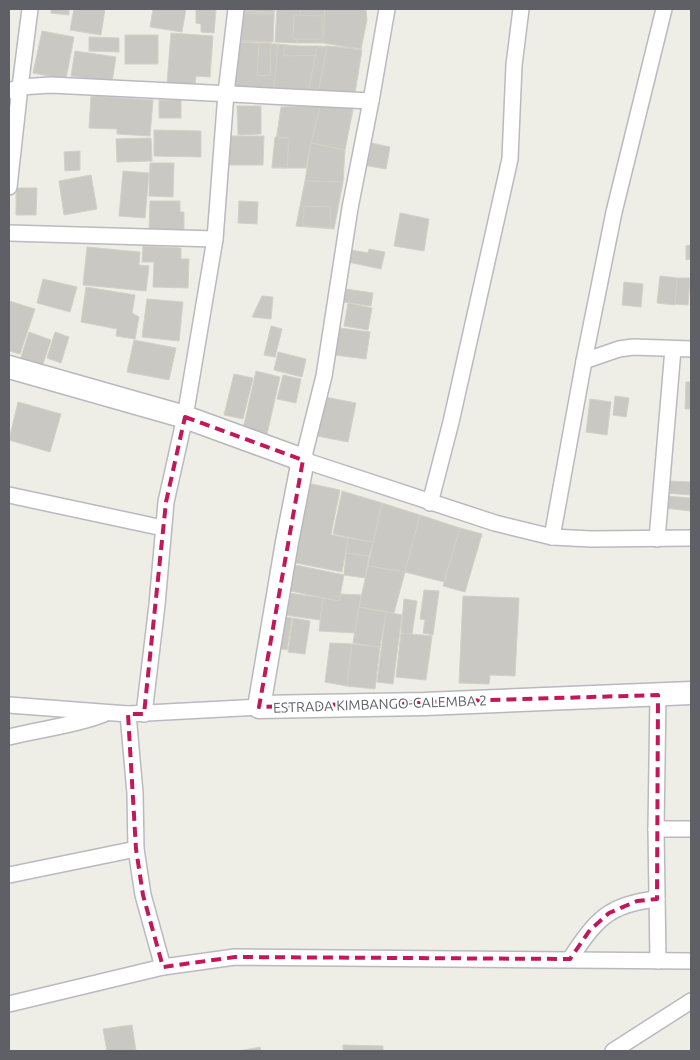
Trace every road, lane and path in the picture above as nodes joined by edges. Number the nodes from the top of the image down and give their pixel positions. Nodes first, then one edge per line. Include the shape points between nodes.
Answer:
1 (30, 9) edge
2 (236, 9) edge
3 (387, 9) edge
4 (521, 9) edge
5 (664, 9) edge
6 (14, 89) edge
7 (226, 93) junction
8 (371, 100) junction
9 (9, 187) edge
10 (9, 233) edge
11 (215, 239) junction
12 (673, 349) junction
13 (691, 349) edge
14 (584, 361) junction
15 (9, 367) edge
16 (185, 417) junction
17 (302, 460) junction
18 (9, 495) edge
19 (430, 503) junction
20 (163, 528) junction
21 (552, 537) junction
22 (691, 538) edge
23 (657, 539) junction
24 (691, 693) edge
25 (658, 695) junction
26 (9, 706) edge
27 (260, 707) junction
28 (107, 713) junction
29 (128, 714) junction
30 (144, 714) junction
31 (9, 737) edge
32 (656, 829) junction
33 (691, 829) edge
34 (136, 849) junction
35 (9, 875) edge
36 (657, 899) junction
37 (570, 959) junction
38 (658, 961) junction
39 (691, 961) edge
40 (163, 967) junction
41 (691, 1001) edge
42 (9, 1004) edge
43 (613, 1051) edge

1 - 6 street
2 - 7 street
3 - 8 street
4 - 19 street via 514,65 510,159
5 - 14 street via 614,212
6 - 7 street via 51,85
6 - 9 street
7 - 8 street
7 - 11 street
8 - 17 street via 350,208 324,376
10 - 11 street
11 - 16 street
12 - 13 street
12 - 14 street via 619,349
12 - 23 street
14 - 21 street
15 - 16 main road
16 - 17 main road
16 - 20 street
17 - 19 street
17 - 27 main road, ESTRADA KIMBANGO-CALEMBA 2
18 - 20 street
19 - 21 street via 495,524
20 - 30 street
21 - 23 street
22 - 23 street
24 - 25 main road, ESTRADA KIMBANGO-CALEMBA 2
25 - 27 main road, ESTRADA KIMBANGO-CALEMBA 2
25 - 32 street
26 - 28 street
27 - 30 street
28 - 29 street
28 - 31 street via 82,722
29 - 30 street
29 - 34 street
32 - 33 street
32 - 36 street
34 - 35 street
34 - 40 street via 143,895
36 - 37 street via 637,901 609,913 590,930
36 - 38 street
37 - 38 street
37 - 40 street via 234,957
38 - 39 street
40 - 42 street
41 - 43 street

